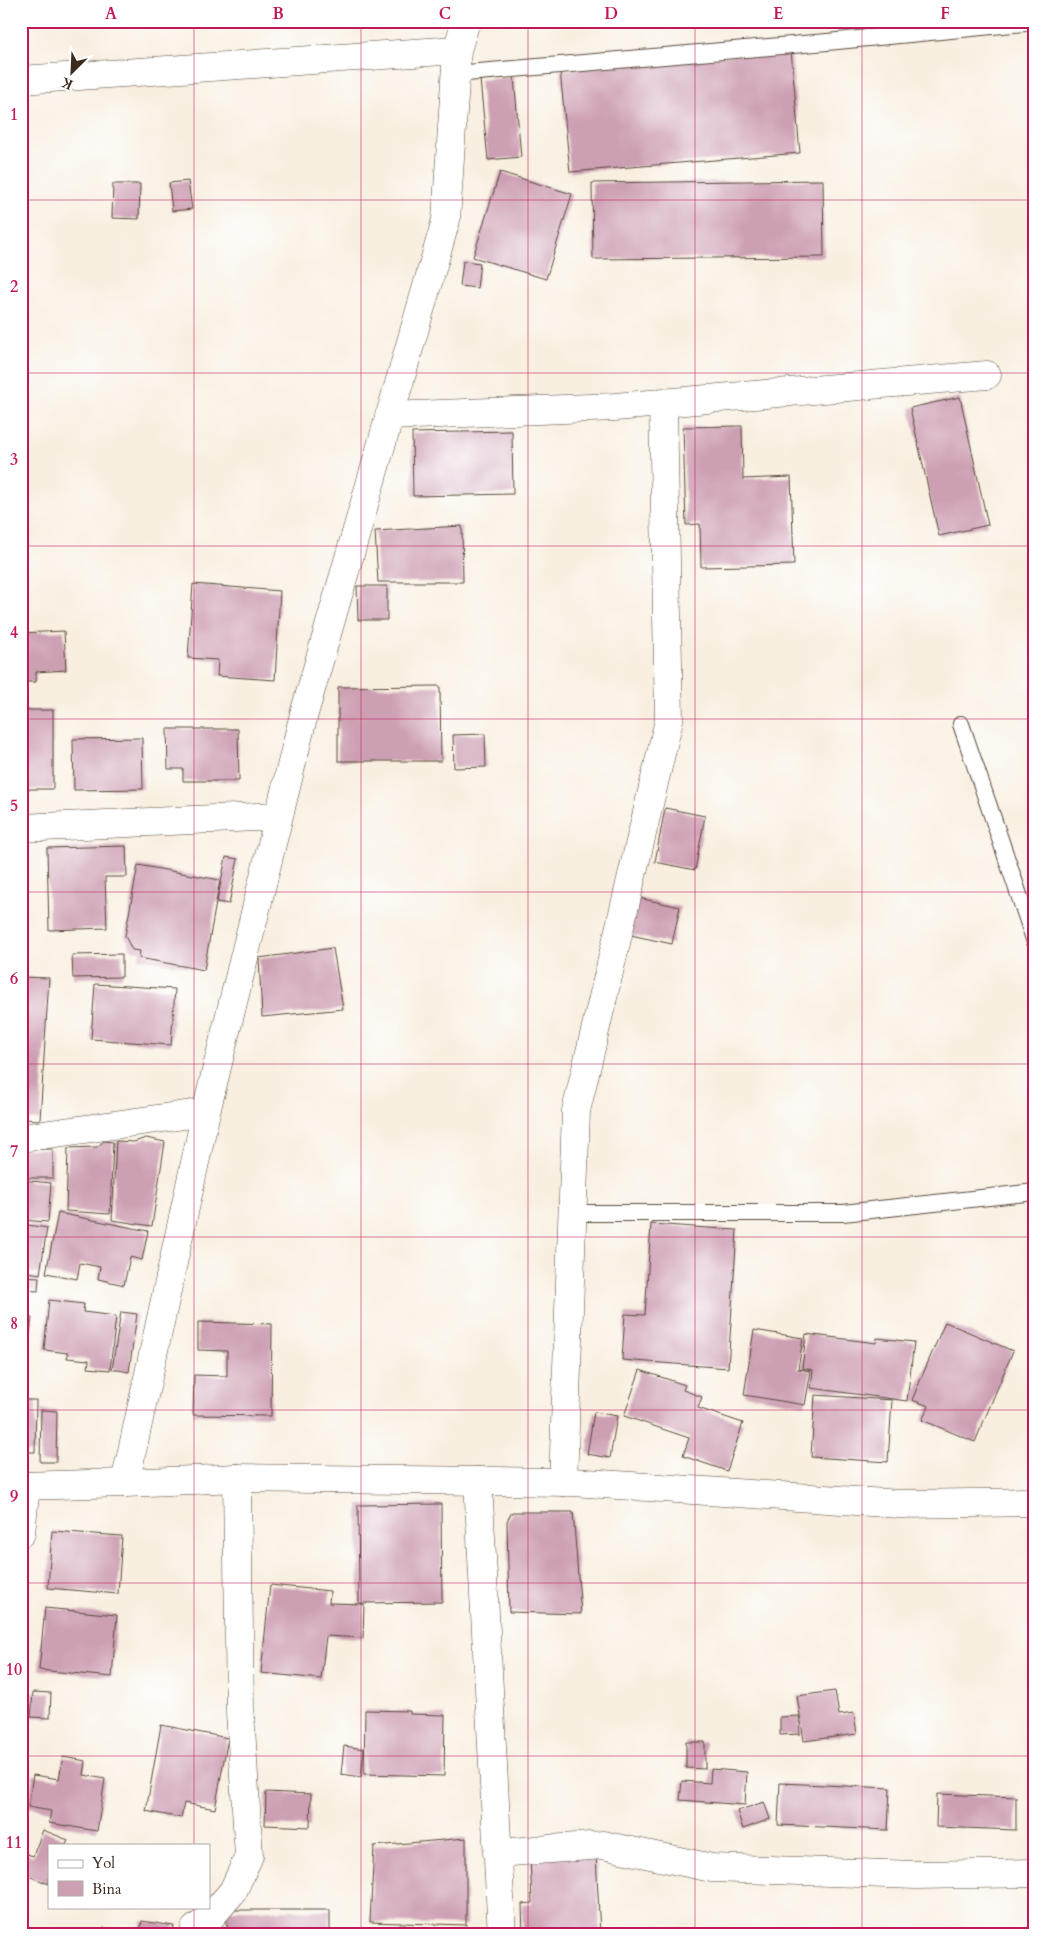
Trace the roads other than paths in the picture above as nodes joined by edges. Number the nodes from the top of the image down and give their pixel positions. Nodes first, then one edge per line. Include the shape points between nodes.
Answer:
1 (466, 21) edge
2 (1035, 22) edge
3 (456, 62) junction
4 (21, 80) edge
5 (987, 375) dead end
6 (663, 402) junction
7 (389, 416) junction
8 (961, 724) dead end
9 (278, 816) junction
10 (21, 828) edge
11 (1035, 942) edge
12 (206, 1112) junction
13 (21, 1138) edge
14 (1035, 1192) edge
15 (573, 1214) junction
16 (237, 1478) junction
17 (478, 1481) junction
18 (563, 1482) junction
19 (125, 1483) junction
20 (24, 1486) edge
21 (1035, 1502) edge
22 (21, 1533) edge
23 (497, 1853) junction
24 (1035, 1873) edge
25 (194, 1935) edge
26 (502, 1935) edge

1 - 3 street
2 - 3 lane via 837,42
3 - 4 street
3 - 7 street via 446,220
5 - 6 street
6 - 7 street via 615,407
6 - 15 street via 669,720 576,1111
7 - 9 street
8 - 11 lane
9 - 10 street
9 - 12 street
12 - 13 street
12 - 19 street
14 - 15 lane via 843,1213
15 - 18 street
16 - 17 street
16 - 19 street
16 - 25 street via 240,1712 249,1856 233,1891 210,1918 195,1929
17 - 18 street
17 - 23 street
18 - 21 street via 900,1504
19 - 20 street
20 - 22 street
23 - 24 street via 603,1845 712,1868 916,1875
23 - 26 street

